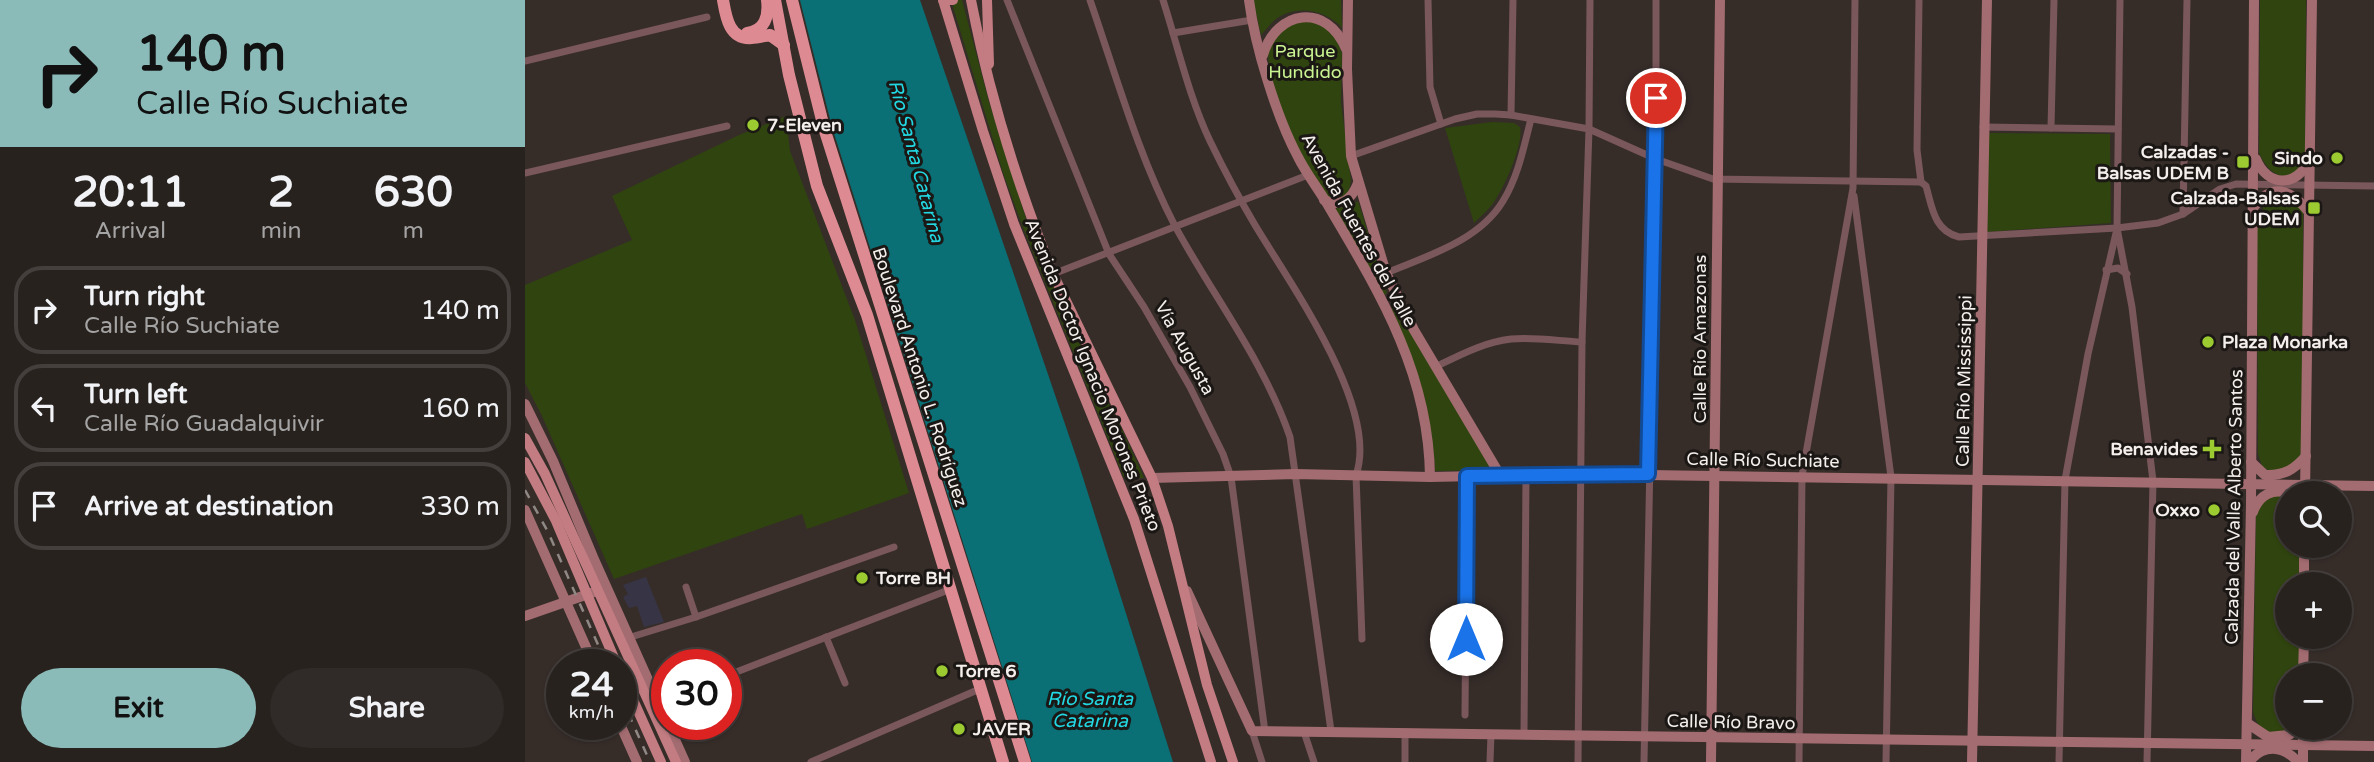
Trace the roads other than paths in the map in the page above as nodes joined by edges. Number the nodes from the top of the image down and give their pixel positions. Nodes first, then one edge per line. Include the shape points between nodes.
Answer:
1 (726, 0) edge
2 (767, 0) edge
3 (775, 0) edge
4 (792, 0) edge
5 (943, 0) edge
6 (953, 0) edge
7 (971, 0) edge
8 (987, 0) edge
9 (1007, 0) edge
10 (1090, 0) edge
11 (1163, 0) edge
12 (1249, 0) edge
13 (1348, 0) edge
14 (1428, 0) edge
15 (1513, 0) edge
16 (1590, 0) edge
17 (1656, 0) edge
18 (1720, 0) edge
19 (1855, 0) edge
20 (1919, 0) edge
21 (1987, 0) edge
22 (2054, 0) edge
23 (2120, 0) edge
24 (2187, 0) edge
25 (2254, 0) edge
26 (2312, 0) edge
27 (707, 17) dead end
28 (1252, 20) junction
29 (1173, 33) junction
30 (784, 45) junction
31 (1347, 53) junction
32 (1262, 58) junction
33 (525, 61) edge
34 (988, 80) junction
35 (1511, 115) junction
36 (1531, 119) junction
37 (1441, 124) junction
38 (727, 126) dead end
39 (1983, 127) junction
40 (2051, 128) junction
41 (1589, 129) junction
42 (2118, 129) junction
43 (2253, 152) junction
44 (1352, 156) junction
45 (1656, 159) junction
46 (2309, 159) junction
47 (525, 173) edge
48 (1308, 175) junction
49 (1717, 179) junction
50 (1358, 183) junction
51 (1923, 183) junction
52 (2254, 184) junction
53 (1853, 185) junction
54 (2309, 186) junction
55 (2374, 186) edge
56 (1324, 200) junction
57 (1241, 201) junction
58 (2253, 208) junction
59 (2308, 211) junction
60 (2183, 214) junction
61 (1175, 226) junction
62 (2117, 228) junction
63 (1982, 237) junction
64 (1109, 254) junction
65 (2106, 270) junction
66 (1386, 273) junction
67 (1053, 274) junction
68 (2127, 274) junction
69 (1394, 291) junction
70 (1381, 299) junction
71 (1583, 342) junction
72 (1435, 367) junction
73 (525, 404) edge
74 (525, 438) edge
75 (2306, 456) junction
76 (525, 462) edge
77 (2251, 462) junction
78 (1295, 474) junction
79 (1582, 474) junction
80 (1648, 474) junction
81 (1356, 475) junction
82 (1500, 475) junction
83 (1526, 475) junction
84 (1715, 475) junction
85 (1467, 476) junction
86 (1802, 476) junction
87 (1231, 477) junction
88 (1430, 477) junction
89 (1891, 477) junction
90 (1152, 478) junction
91 (1978, 478) junction
92 (2064, 480) junction
93 (2153, 481) junction
94 (2305, 481) edge
95 (2251, 483) junction
96 (2275, 485) edge
97 (2374, 486) edge
98 (2352, 487) edge
99 (2275, 491) edge
100 (525, 510) edge
101 (2251, 518) junction
102 (894, 547) dead end
103 (1183, 582) junction
104 (686, 587) dead end
105 (952, 588) junction
106 (593, 593) junction
107 (566, 603) junction
108 (525, 616) edge
109 (696, 617) junction
110 (631, 637) junction
111 (826, 637) junction
112 (1362, 639) dead end
113 (587, 649) edge
114 (612, 649) edge
115 (742, 670) edge
116 (651, 678) edge
117 (845, 683) dead end
118 (982, 688) junction
119 (637, 709) edge
120 (1465, 715) dead end
121 (2247, 723) junction
122 (1252, 731) junction
123 (1265, 732) junction
124 (1304, 732) junction
125 (1331, 732) junction
126 (1405, 732) junction
127 (1491, 734) junction
128 (1524, 734) junction
129 (1577, 736) junction
130 (1644, 737) junction
131 (2275, 737) edge
132 (1712, 738) junction
133 (1800, 739) junction
134 (627, 740) edge
135 (675, 740) edge
136 (1886, 740) junction
137 (2303, 740) edge
138 (1972, 741) junction
139 (2059, 743) junction
140 (2147, 743) junction
141 (2247, 743) junction
142 (2303, 745) junction
143 (2374, 746) edge
144 (637, 762) edge
145 (661, 762) edge
146 (676, 762) edge
147 (685, 762) edge
148 (811, 762) edge
149 (1003, 762) edge
150 (1025, 762) edge
151 (1211, 762) edge
152 (1233, 762) edge
153 (1262, 762) edge
154 (1314, 762) edge
155 (1405, 762) edge
156 (1490, 762) edge
157 (1578, 762) edge
158 (1644, 762) edge
159 (1711, 762) edge
160 (1799, 762) edge
161 (1886, 762) edge
162 (1972, 762) edge
163 (2059, 762) edge
164 (2147, 762) edge
165 (2247, 762) edge
166 (2301, 762) edge

1 - 2 highway via 735,25 750,33 764,24
1 - 30 highway via 729,24 737,35 770,36
3 - 30 highway, Boulevard Antonio L. Rodríguez
4 - 150 highway, Boulevard Antonio L. Rodríguez via 827,141
5 - 6 main road, bridge
5 - 151 main road, Avenida Doctor Ignacio Morones Prieto via 1014,224 1134,519
7 - 34 main road, Avenida Doctor Ignacio Morones Prieto
8 - 34 main road
9 - 64 street, Vía Augusta
10 - 61 street via 1140,144
11 - 29 street
12 - 28 street, Avenida Fuentes del Valle
13 - 31 street
14 - 37 street via 1430,87
15 - 35 street
16 - 41 street
17 - 45 street
18 - 49 street, Calle Río Amazonas
19 - 53 street
20 - 51 street via 1917,150
21 - 39 street, Calle Río Mississippi
22 - 40 street
23 - 42 street
24 - 60 street
25 - 43 street, Calzada del Valle Alberto Santos
26 - 46 street
27 - 33 street
28 - 29 street
28 - 32 street, Avenida Fuentes del Valle
29 - 57 street via 1199,113
30 - 105 highway, Boulevard Antonio L. Rodríguez via 817,186 867,315
31 - 32 street via 1342,39 1325,21 1305,17 1277,28
31 - 44 street
32 - 48 street, Avenida Fuentes del Valle via 1283,123
34 - 67 main road, Avenida Doctor Ignacio Morones Prieto via 1016,176
35 - 36 street
35 - 37 street via 1477,114
36 - 41 street
36 - 66 street via 1511,186 1496,212 1452,244
37 - 44 street
38 - 47 street
39 - 40 street
39 - 63 street, Calle Río Mississippi
40 - 42 street
41 - 45 street
41 - 71 street
42 - 62 street
43 - 46 street via 2264,173 2277,180 2299,174
43 - 52 street, Calzada del Valle Alberto Santos
44 - 50 street
45 - 49 street
45 - 80 street
46 - 54 street
48 - 56 street, Avenida Fuentes del Valle
48 - 57 street
49 - 53 street
49 - 84 street, Calle Río Amazonas
50 - 56 street via 1347,200
50 - 66 street
51 - 53 street
51 - 63 street via 1939,227 1959,237
52 - 54 street
52 - 58 street, Calzada del Valle Alberto Santos
52 - 60 street via 2220,189
53 - 86 street
53 - 89 street
54 - 55 street
54 - 59 street
56 - 70 street, Avenida Fuentes del Valle
57 - 61 street
57 - 81 street via 1341,372 1357,431 1360,456
58 - 59 street via 2265,195 2282,191 2291,193
58 - 77 street, Calzada del Valle Alberto Santos
59 - 75 street
60 - 62 street via 2158,223
61 - 64 street
61 - 78 street via 1271,392 1290,437
62 - 63 street
62 - 65 street
62 - 68 street
63 - 91 street, Calle Río Mississippi
64 - 67 street
64 - 87 street, Vía Augusta via 1190,387
65 - 68 street via 2119,268
65 - 92 street
66 - 69 street
67 - 90 main road, Avenida Doctor Ignacio Morones Prieto
68 - 93 street
69 - 70 street via 1390,298
69 - 72 street
70 - 88 street, Avenida Fuentes del Valle via 1420,392
71 - 72 street via 1500,341
71 - 79 street
72 - 82 street
73 - 110 street
74 - 106 main road via 545,474
75 - 77 street via 2287,473 2272,476 2257,471
75 - 94 street
76 - 106 main road
77 - 95 street, Calzada del Valle Alberto Santos
78 - 81 street, Calle Río Suchiate
78 - 87 street, Calle Río Suchiate
78 - 125 street
79 - 80 street, Calle Río Suchiate
79 - 83 street, Calle Río Suchiate
79 - 129 street
80 - 84 street, Calle Río Suchiate
80 - 130 street
81 - 88 street, Calle Río Suchiate
81 - 112 street
82 - 83 street, Calle Río Suchiate
82 - 85 street, Calle Río Suchiate
83 - 128 street
84 - 86 street, Calle Río Suchiate
84 - 132 street, Calle Río Amazonas
85 - 88 street, Calle Río Suchiate
85 - 120 street
86 - 89 street, Calle Río Suchiate
86 - 133 street
87 - 90 street, Calle Río Suchiate
87 - 123 street, Vía Augusta
89 - 91 street, Calle Río Suchiate
89 - 136 street
90 - 103 main road, Avenida Doctor Ignacio Morones Prieto
91 - 92 street, Calle Río Suchiate
91 - 138 street, Calle Río Mississippi
92 - 93 street, Calle Río Suchiate
92 - 139 street
93 - 95 street, Calle Río Suchiate
93 - 140 street
95 - 96 street, Calle Río Suchiate
95 - 101 street, Calzada del Valle Alberto Santos
97 - 98 street, Calle Río Suchiate
99 - 101 street via 2259,499
100 - 107 street
101 - 121 street, Calzada del Valle Alberto Santos
102 - 109 street
103 - 122 street
103 - 152 main road, Avenida Doctor Ignacio Morones Prieto via 1207,685
104 - 109 street
105 - 111 street
105 - 118 highway, Boulevard Antonio L. Rodríguez
106 - 107 street
106 - 114 main road
106 - 146 main road
107 - 108 street
107 - 113 street
109 - 110 street
110 - 116 street
111 - 115 street
111 - 117 street
118 - 148 street
118 - 149 highway, Boulevard Antonio L. Rodríguez
119 - 145 main road
121 - 131 street
121 - 141 street, Calzada del Valle Alberto Santos
122 - 123 street, Calle Río Bravo
122 - 153 street
123 - 124 street, Calle Río Bravo
124 - 125 street, Calle Río Bravo
124 - 154 street
125 - 126 street, Calle Río Bravo
126 - 127 street, Calle Río Bravo
126 - 155 street
127 - 128 street, Calle Río Bravo
127 - 156 street
128 - 129 street, Calle Río Bravo
129 - 130 street, Calle Río Bravo
129 - 157 street
130 - 132 street, Calle Río Bravo
130 - 158 street
132 - 133 street, Calle Río Bravo
132 - 159 street, Calle Río Amazonas
133 - 136 street, Calle Río Bravo
133 - 160 street
134 - 144 street
135 - 147 street
136 - 138 street, Calle Río Bravo
136 - 161 street
137 - 142 street
138 - 139 street, Calle Río Bravo
138 - 162 street, Calle Río Mississippi
139 - 140 street, Calle Río Bravo
139 - 163 street
140 - 141 street, Calle Río Bravo
140 - 164 street
141 - 142 street, Calle Río Bravo
141 - 165 street, Calzada del Valle Alberto Santos
142 - 143 street, Calle Río Bravo
142 - 166 street
165 - 166 street via 2270,748

